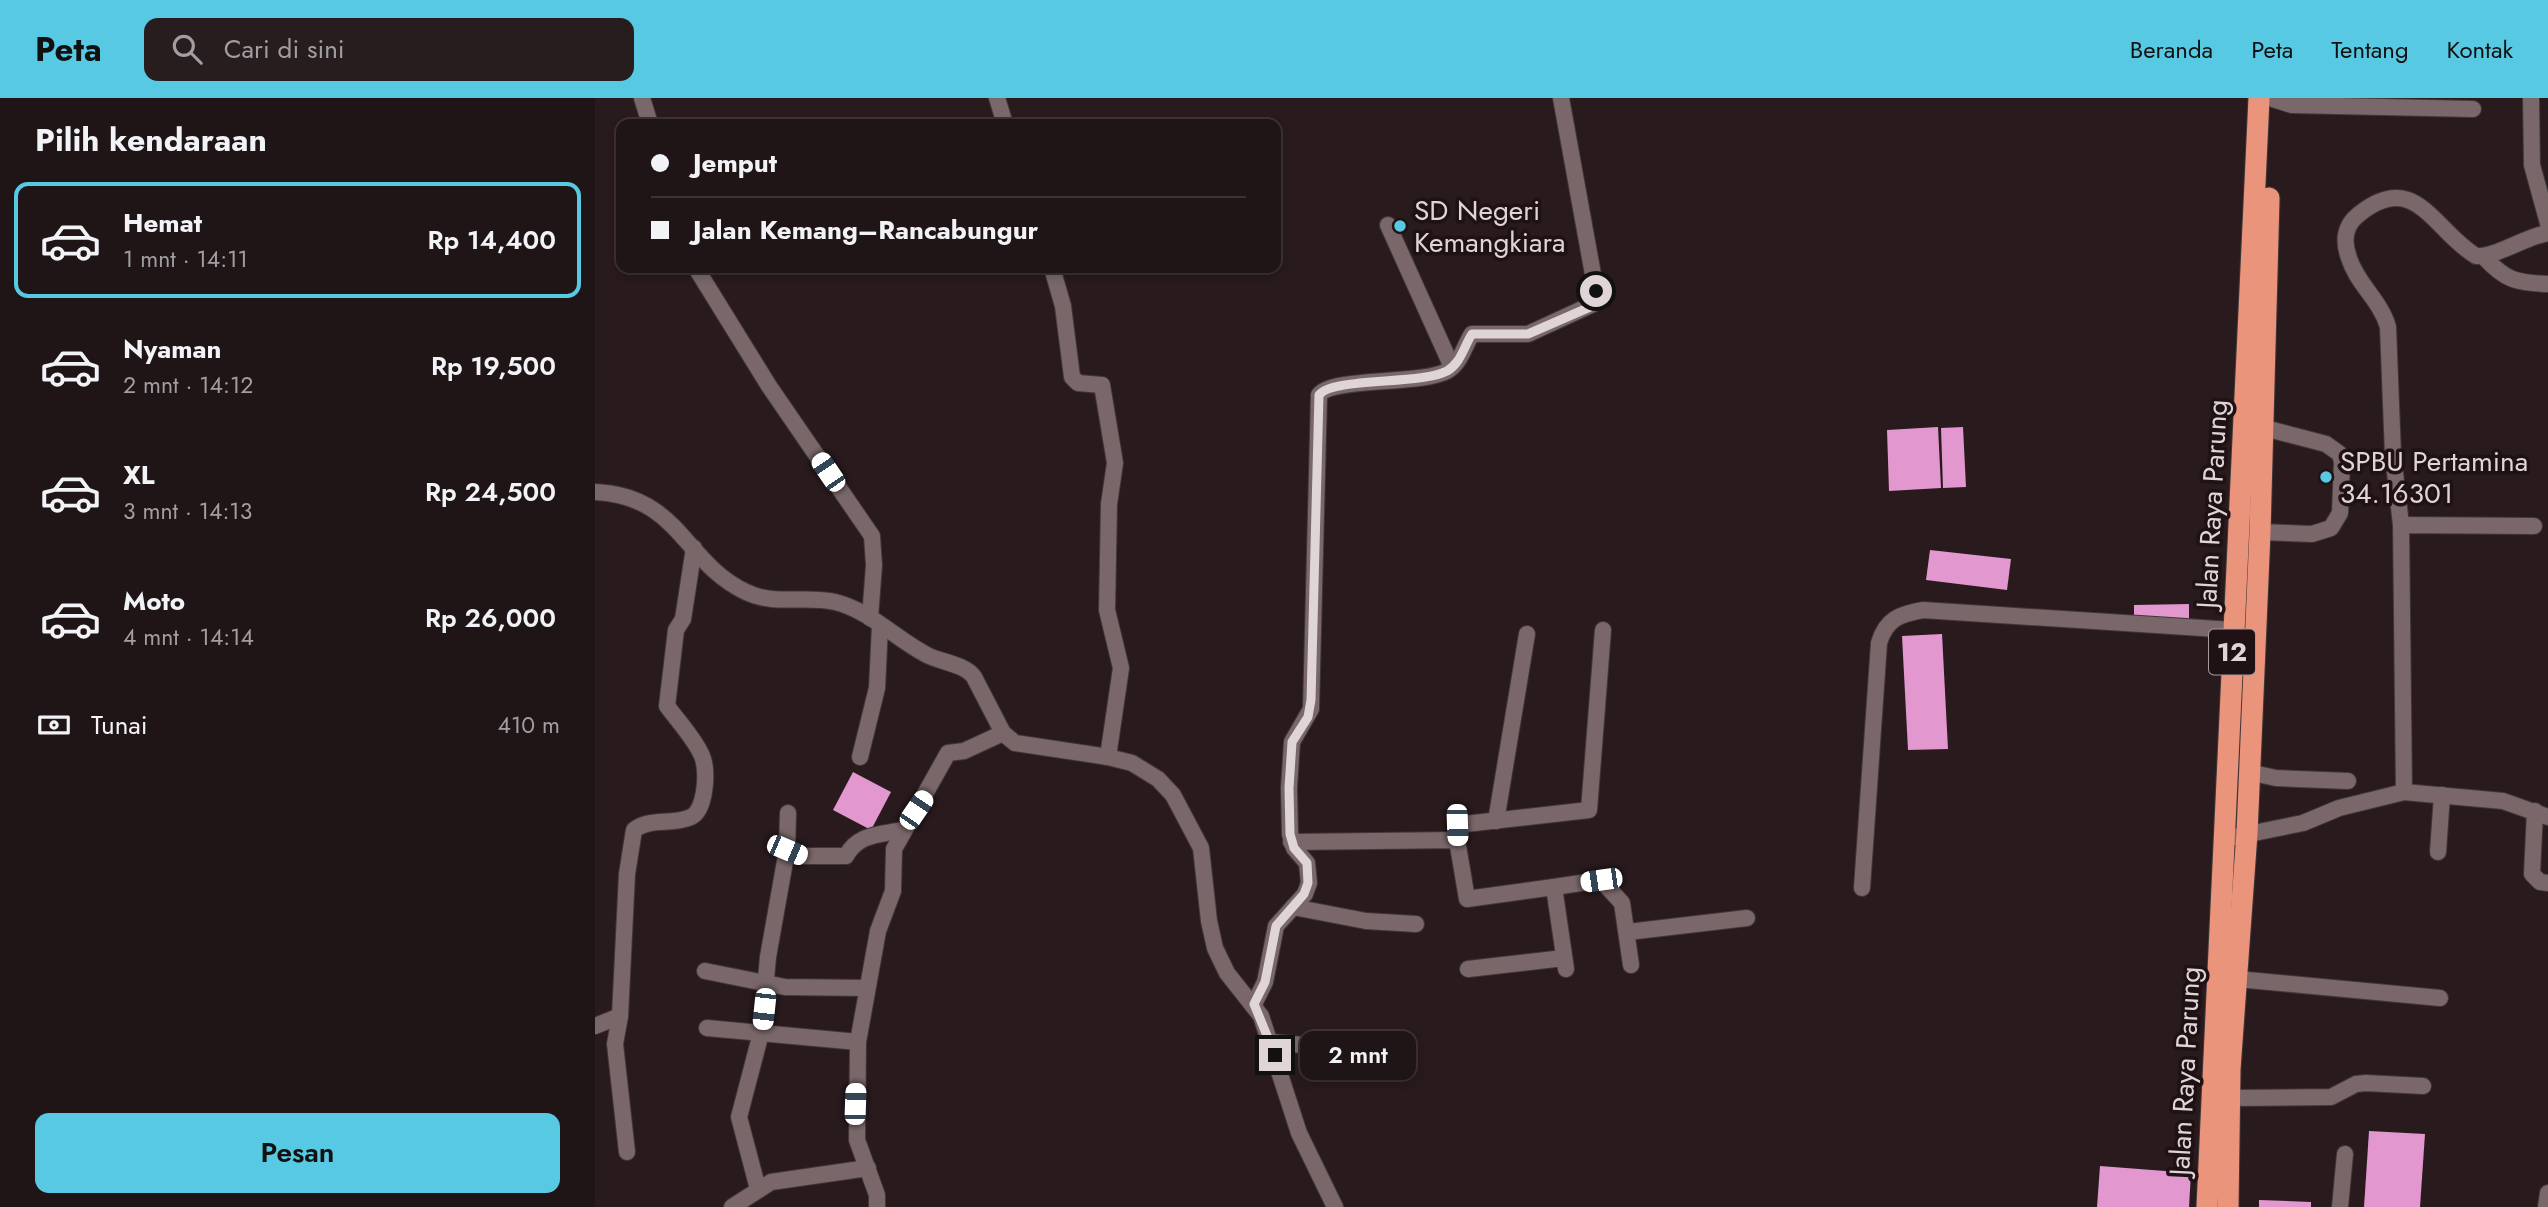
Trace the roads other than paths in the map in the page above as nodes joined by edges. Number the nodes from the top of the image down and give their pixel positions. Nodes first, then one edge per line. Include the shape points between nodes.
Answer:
1 (642, 98) edge
2 (997, 98) edge
3 (1561, 98) edge
4 (2259, 98) edge
5 (2273, 98) edge
6 (2531, 98) edge
7 (2473, 109) dead end
8 (648, 119) edge
9 (1003, 119) edge
10 (2548, 223) edge
11 (1388, 225) dead end
12 (2548, 233) edge
13 (2484, 257) junction
14 (699, 273) edge
15 (1053, 273) edge
16 (2548, 284) edge
17 (1452, 367) junction
18 (2253, 425) junction
19 (595, 492) edge
20 (2401, 525) junction
21 (2535, 526) dead end
22 (2260, 532) junction
23 (694, 548) junction
24 (875, 622) junction
25 (1603, 630) dead end
26 (2233, 630) junction
27 (1527, 634) dead end
28 (1003, 733) junction
29 (860, 757) dead end
30 (1108, 757) junction
31 (2248, 772) junction
32 (2348, 781) dead end
33 (2404, 792) junction
34 (2442, 795) junction
35 (788, 813) dead end
36 (2542, 814) edge
37 (1496, 821) junction
38 (902, 830) junction
39 (2246, 832) junction
40 (2224, 839) junction
41 (1457, 840) junction
42 (1291, 842) junction
43 (787, 850) junction
44 (2438, 852) dead end
45 (2548, 883) edge
46 (1554, 887) junction
47 (1862, 888) dead end
48 (1293, 907) junction
49 (1747, 918) dead end
50 (1416, 925) dead end
51 (1628, 932) junction
52 (1631, 965) dead end
53 (1468, 970) dead end
54 (705, 971) dead end
55 (2238, 979) junction
56 (766, 985) junction
57 (867, 988) junction
58 (2439, 998) dead end
59 (1254, 1004) junction
60 (620, 1016) junction
61 (595, 1026) edge
62 (707, 1028) dead end
63 (761, 1033) junction
64 (858, 1042) junction
65 (1271, 1042) junction
66 (1377, 1052) dead end
67 (2423, 1086) dead end
68 (2230, 1098) junction
69 (627, 1152) dead end
70 (2345, 1154) dead end
71 (868, 1168) junction
72 (758, 1189) junction
73 (2548, 1193) edge
74 (732, 1207) edge
75 (877, 1207) edge
76 (1335, 1207) edge
77 (2207, 1207) edge
78 (2228, 1207) edge
79 (2340, 1207) edge
80 (2546, 1207) edge

1 - 8 street
2 - 9 street
3 - 17 street via 1595,299 1584,310 1528,334 1472,334
4 - 18 highway, Jalan Raya Parung / 12
5 - 7 street via 2292,105
5 - 18 highway, Jalan Raya Parung / 12
6 - 10 street via 2532,165
11 - 17 street
12 - 13 street via 2523,238
13 - 16 street via 2502,276 2525,284
13 - 20 street via 2469,252 2408,198 2386,198 2366,208 2346,229 2348,258 2380,306 2388,327
14 - 24 street via 769,386 872,536
15 - 30 street via 1063,306 1072,377 1078,383 1102,385 1113,442 1107,610 1121,668
17 - 42 street via 1410,379 1331,387 1319,395 1311,700 1308,717 1291,749
18 - 22 highway, Jalan Raya Parung / 12
18 - 22 street via 2326,444 2340,454 2342,462 2340,513 2331,528 2312,534
18 - 26 highway, Jalan Raya Parung / 12
19 - 23 street via 651,507
20 - 21 street
20 - 33 street
22 - 31 highway, Jalan Raya Parung / 12
23 - 24 street via 719,575 747,593 776,601 835,602
23 - 60 street via 683,619 676,631 667,706 702,757 701,806 694,816 645,822 633,830
24 - 28 street via 926,655 971,672
24 - 29 street via 877,688
25 - 37 street via 1590,810
26 - 40 highway, Jalan Raya Parung / 12
26 - 47 street via 1923,611 1893,619 1879,643
27 - 37 street
28 - 30 street via 1021,745
28 - 38 street via 964,751 948,753
30 - 59 street via 1144,768 1173,795 1199,843 1215,948 1227,973
31 - 32 street
31 - 39 highway, Jalan Raya Parung / 12
33 - 34 street
33 - 39 street via 2339,808 2302,823
34 - 36 street via 2503,801
34 - 44 street
35 - 43 street
36 - 45 street via 2532,874
37 - 41 street via 1457,825
38 - 43 street via 860,838 846,856 801,856
38 - 57 street via 894,849 893,891 878,931
39 - 40 street
39 - 55 highway, Jalan Raya Parung / 12
40 - 77 highway, Jalan Raya Parung / 12
41 - 42 street
41 - 46 street via 1467,899
42 - 48 street via 1307,863 1309,875 1307,889
43 - 56 street
46 - 51 street via 1601,880 1622,903
46 - 53 street via 1565,964
48 - 50 street
48 - 59 street via 1276,926 1265,982
49 - 51 street
51 - 52 street
54 - 56 street
55 - 58 street
55 - 68 highway, Jalan Raya Parung / 12
56 - 57 street
56 - 63 street
57 - 64 street
59 - 65 street
60 - 61 street
60 - 69 street via 615,1044
62 - 63 street
63 - 64 street
63 - 72 street via 739,1117
64 - 71 street via 857,1140
65 - 66 street
65 - 76 street via 1299,1133
67 - 68 street via 2366,1083 2331,1097
68 - 78 highway, Jalan Raya Parung / 12
70 - 79 street
71 - 72 street via 806,1175
71 - 75 street
72 - 74 street
73 - 80 street

